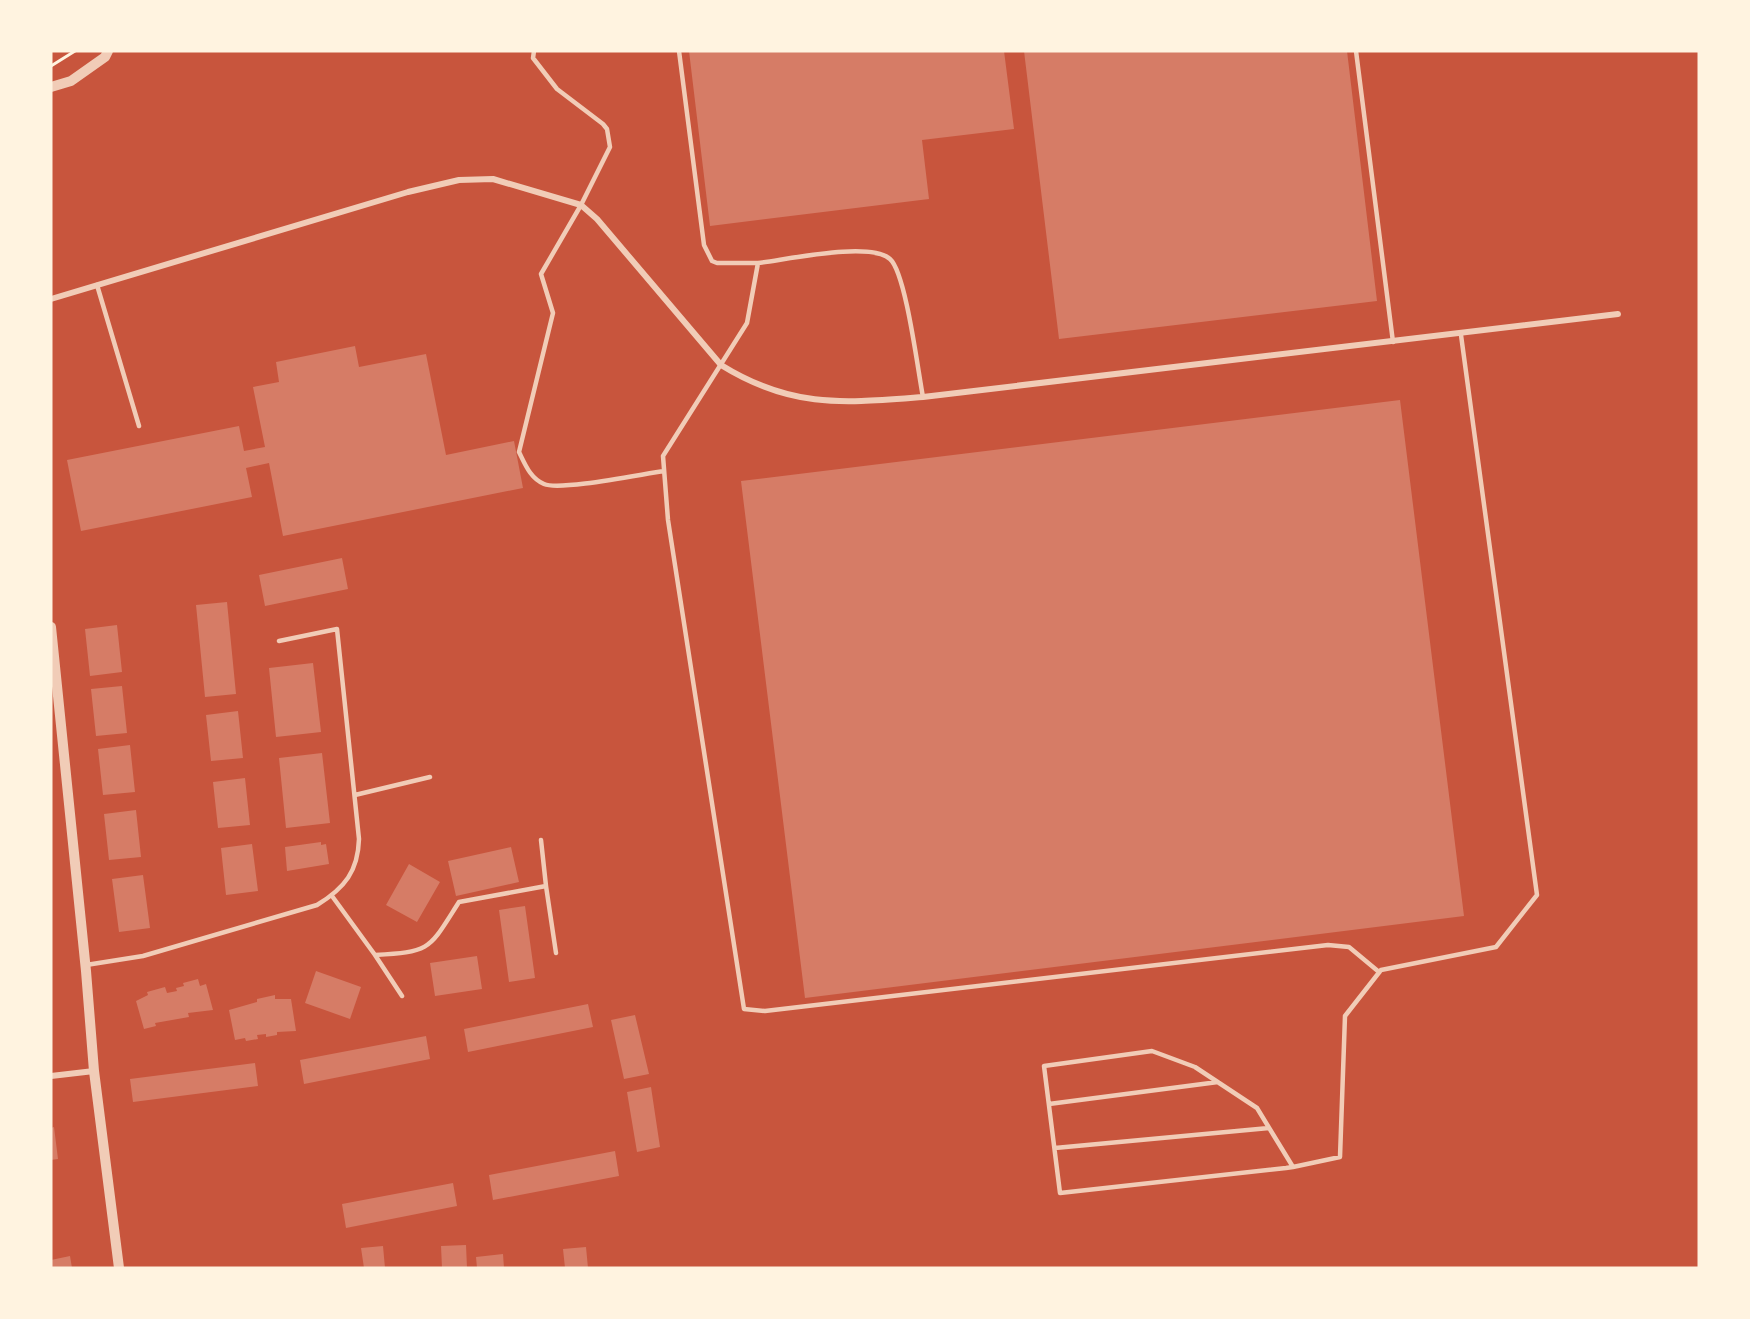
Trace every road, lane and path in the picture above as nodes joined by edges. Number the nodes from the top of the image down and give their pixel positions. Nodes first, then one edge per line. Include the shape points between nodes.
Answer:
1 (75, 51) edge
2 (108, 51) edge
3 (534, 51) edge
4 (679, 51) edge
5 (1356, 51) edge
6 (51, 66) edge
7 (51, 87) edge
8 (581, 205) junction
9 (758, 263) junction
10 (97, 285) junction
11 (51, 299) edge
12 (1618, 314) dead end
13 (1461, 335) junction
14 (1393, 342) junction
15 (721, 365) junction
16 (923, 397) junction
17 (139, 426) dead end
18 (664, 471) junction
19 (51, 627) edge
20 (279, 641) dead end
21 (430, 777) dead end
22 (356, 795) junction
23 (541, 840) dead end
24 (546, 886) junction
25 (332, 896) junction
26 (556, 954) dead end
27 (375, 956) junction
28 (86, 965) junction
29 (1379, 972) junction
30 (402, 996) dead end
31 (94, 1071) junction
32 (51, 1076) edge
33 (1218, 1082) junction
34 (1049, 1104) junction
35 (1269, 1128) junction
36 (1055, 1148) junction
37 (1293, 1167) junction
38 (120, 1268) edge

1 - 6 path
2 - 7 street via 70,81
3 - 8 lane via 533,58 557,89 598,120 609,137 610,147
4 - 9 lane via 704,245 717,263
5 - 14 lane
8 - 10 street via 510,182 459,180
8 - 15 street
8 - 18 lane via 541,274 553,313 519,452 528,471 545,485
9 - 15 lane via 747,323
9 - 16 lane via 863,250 890,258 896,266 909,317
10 - 11 street
10 - 17 lane
12 - 13 street
13 - 14 street
13 - 29 lane via 1537,895 1496,947
14 - 16 street
15 - 16 street via 747,381 801,399 828,402
15 - 18 lane via 663,456
18 - 29 lane via 668,520 744,1009 765,1011 1328,945 1349,947
19 - 28 street
20 - 22 lane via 336,629
21 - 22 lane
22 - 25 lane via 359,854 349,879
23 - 24 lane
24 - 26 lane
24 - 27 lane via 459,903 432,944 410,953
25 - 27 lane
25 - 28 lane via 256,924 143,956
27 - 30 lane
28 - 31 street
29 - 37 lane via 1345,1016 1340,1157
31 - 32 street
31 - 38 street
33 - 34 lane
33 - 34 lane via 1195,1067 1152,1051 1044,1066
33 - 35 lane via 1257,1108
34 - 36 lane
35 - 36 lane
35 - 37 lane
36 - 37 lane via 1060,1193

